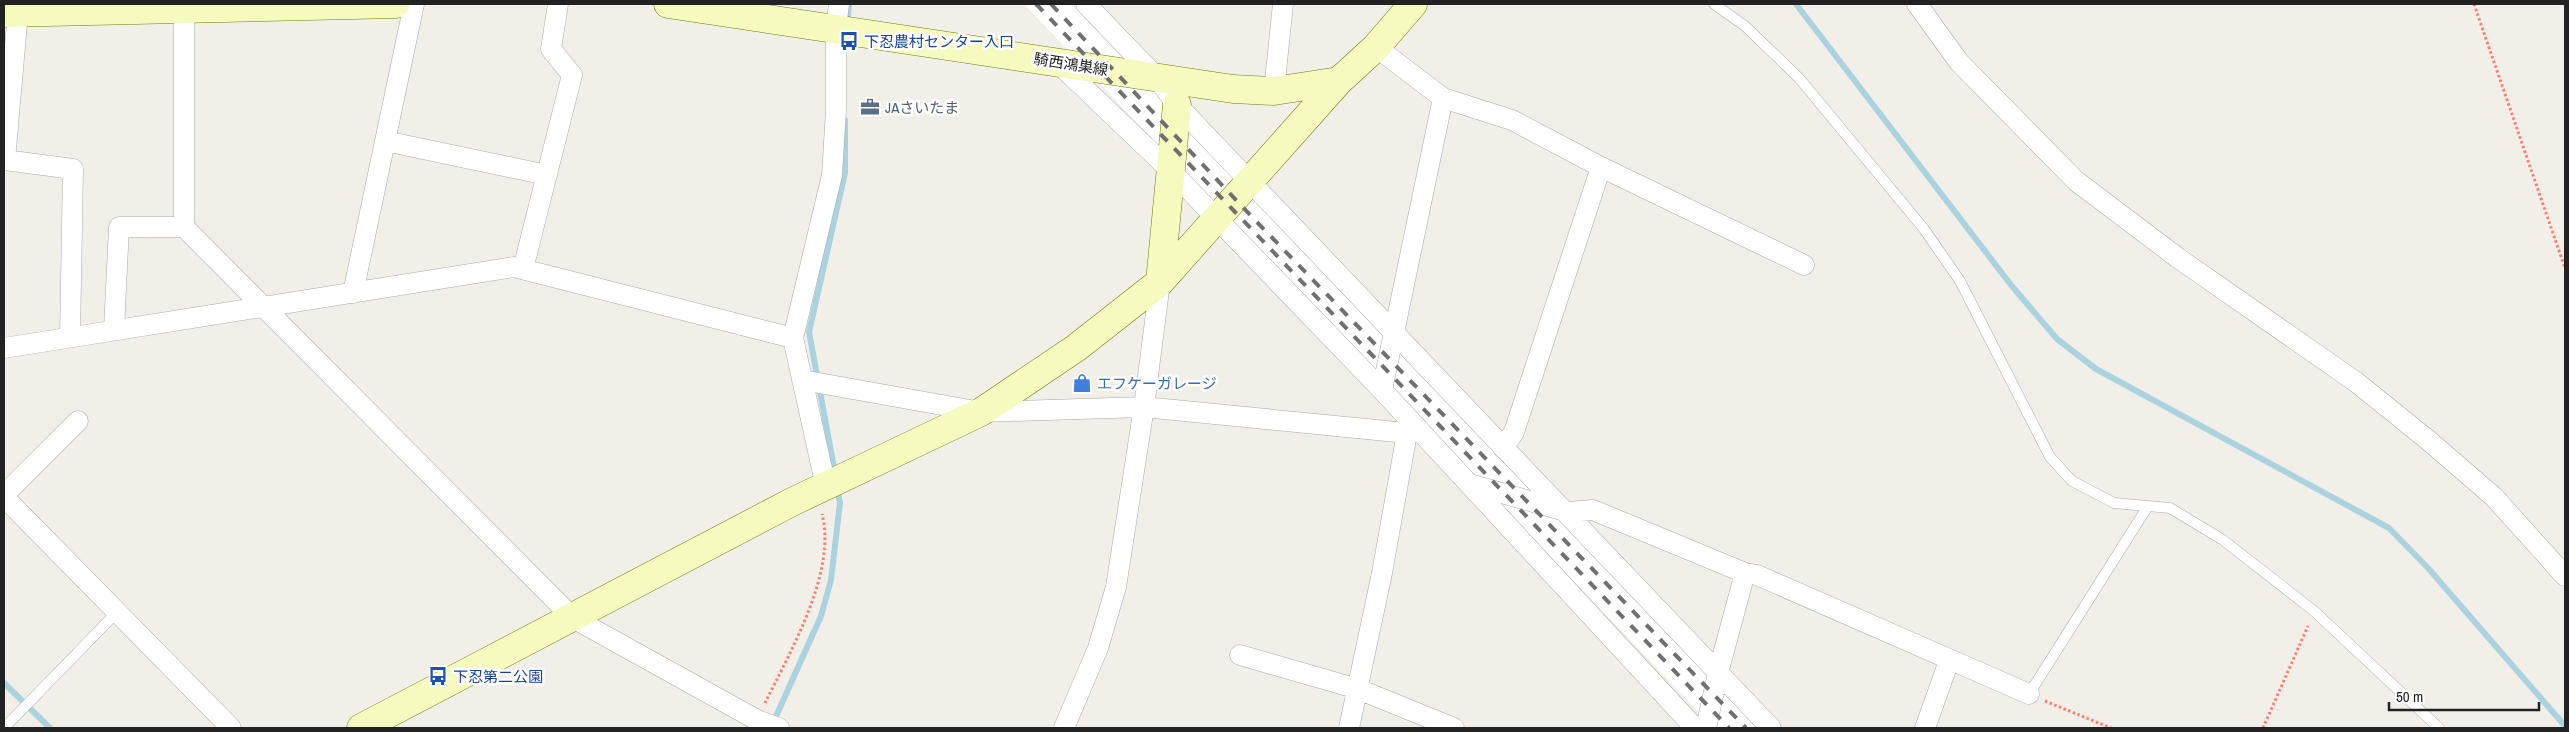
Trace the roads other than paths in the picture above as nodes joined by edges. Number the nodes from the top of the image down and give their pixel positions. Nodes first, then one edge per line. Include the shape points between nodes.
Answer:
1 (395, 4) edge
2 (414, 4) edge
3 (558, 4) edge
4 (668, 4) edge
5 (1086, 4) edge
6 (1284, 4) edge
7 (1414, 4) edge
8 (1714, 4) edge
9 (1917, 4) edge
10 (271, 6) edge
11 (184, 9) junction
12 (11, 12) edge
13 (841, 23) edge
14 (1376, 47) junction
15 (1056, 61) junction
16 (1156, 77) junction
17 (1339, 81) junction
18 (1274, 91) junction
19 (1443, 98) junction
20 (1177, 105) junction
21 (384, 141) junction
22 (4, 160) edge
23 (1602, 167) junction
24 (1171, 170) junction
25 (547, 175) junction
26 (1250, 181) junction
27 (1217, 219) junction
28 (184, 227) junction
29 (1804, 265) dead end
30 (523, 269) junction
31 (1160, 282) junction
32 (352, 293) junction
33 (266, 308) junction
34 (114, 330) junction
35 (1395, 332) junction
36 (70, 337) junction
37 (793, 338) junction
38 (4, 348) edge
39 (802, 380) junction
40 (1382, 390) junction
41 (1144, 407) junction
42 (981, 412) junction
43 (78, 421) dead end
44 (1411, 429) junction
45 (1503, 448) junction
46 (1470, 484) junction
47 (821, 489) junction
48 (4, 496) edge
49 (2148, 506) junction
50 (1568, 512) junction
51 (1745, 573) junction
52 (2565, 576) edge
53 (118, 611) junction
54 (573, 618) junction
55 (1240, 655) dead end
56 (1949, 661) junction
57 (1718, 673) junction
58 (1358, 689) junction
59 (2029, 694) joint
60 (4, 728) edge
61 (231, 728) edge
62 (361, 728) edge
63 (779, 728) edge
64 (1064, 728) edge
65 (1349, 728) edge
66 (1454, 728) edge
67 (1695, 728) edge
68 (1706, 728) edge
69 (1771, 728) edge
70 (1925, 728) edge
71 (2440, 728) edge

1 - 10 street
2 - 21 street
3 - 25 street via 551,49 572,75
4 - 13 street, 騎西鴻巣線
5 - 16 street
6 - 18 street
7 - 14 street
8 - 49 lane via 1745,26 1799,78 1924,229 1960,280 2050,457 2072,481 2114,503
9 - 52 street via 1959,62 2076,181 2178,258 2356,382 2428,440 2494,497
10 - 11 street
11 - 12 street
11 - 28 street
12 - 22 street
13 - 15 street, 騎西鴻巣線
13 - 37 street via 832,174
14 - 17 street
14 - 19 street
15 - 16 street, 騎西鴻巣線
15 - 24 street
16 - 18 street, 騎西鴻巣線 via 1233,89
16 - 20 street
17 - 18 street, 騎西鴻巣線
17 - 26 street
19 - 23 street via 1512,120
19 - 35 street
20 - 24 street
20 - 26 street
21 - 25 street
21 - 32 street
22 - 36 street via 73,169
23 - 29 street
23 - 45 street via 1514,432
24 - 27 street
24 - 31 street
25 - 30 street
26 - 27 street
26 - 35 street
27 - 31 street
27 - 40 street
28 - 33 street
28 - 34 street via 119,227
30 - 32 street via 514,267
30 - 37 street
31 - 41 street
31 - 42 street via 1076,348
32 - 33 street
33 - 34 street
33 - 54 street
34 - 36 street
35 - 40 street
35 - 45 street
36 - 38 street
37 - 39 street
39 - 42 street
39 - 47 street
40 - 44 street
41 - 42 street
41 - 44 street
41 - 64 street via 1116,588 1098,648
42 - 47 street
43 - 48 street
44 - 46 street
44 - 58 street
45 - 50 street
46 - 50 street
46 - 67 street
47 - 54 street
48 - 53 street
49 - 59 lane
49 - 71 lane via 2170,508 2223,540 2314,611
50 - 51 street via 1593,510
50 - 57 street
51 - 56 street via 1757,575
51 - 57 street
53 - 60 lane
53 - 61 street
54 - 62 street
54 - 63 street via 757,720
55 - 58 street
56 - 59 street
56 - 70 street
57 - 68 street
57 - 69 street
58 - 65 street
58 - 66 street

